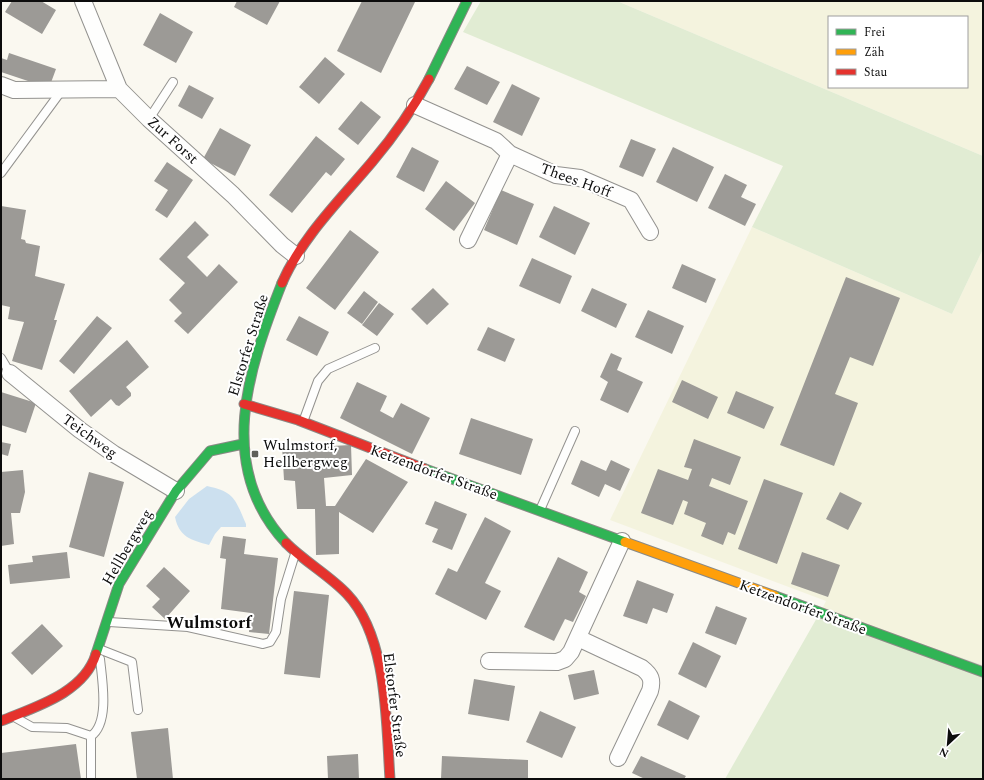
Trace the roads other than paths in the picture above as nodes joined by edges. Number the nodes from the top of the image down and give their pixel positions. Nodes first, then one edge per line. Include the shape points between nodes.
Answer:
1 (84, 1) edge
2 (467, 1) edge
3 (173, 82) dead end
4 (1, 85) edge
5 (119, 89) junction
6 (62, 90) junction
7 (415, 105) junction
8 (149, 119) junction
9 (510, 154) junction
10 (1, 173) edge
11 (650, 232) dead end
12 (468, 240) dead end
13 (296, 256) junction
14 (375, 348) dead end
15 (1, 358) edge
16 (10, 373) joint
17 (244, 404) junction
18 (303, 422) junction
19 (575, 431) dead end
20 (242, 444) junction
21 (176, 491) junction
22 (539, 511) junction
23 (622, 541) junction
24 (295, 554) junction
25 (106, 622) junction
26 (578, 638) junction
27 (99, 648) junction
28 (489, 661) dead end
29 (983, 672) edge
30 (138, 710) dead end
31 (14, 716) junction
32 (1, 721) edge
33 (92, 736) junction
34 (618, 758) dead end
35 (91, 779) edge
36 (390, 779) edge

1 - 5 street, Zur Forst
2 - 7 street, Elstorfer Straße
3 - 8 lane
4 - 6 street via 14,90
5 - 6 street
5 - 8 street, Zur Forst
6 - 10 lane
7 - 9 street, Thees Hoff via 496,141
7 - 13 street, Elstorfer Straße
8 - 13 street, Zur Forst
9 - 11 street, Thees Hoff via 556,175 580,178 630,200
9 - 12 street
13 - 17 street, Elstorfer Straße via 285,276 271,313
14 - 18 lane via 328,369 318,381
15 - 16 lane
16 - 21 street, Teichweg via 80,430 114,454
17 - 18 street, Ketzendorfer Straße
17 - 20 street, Elstorfer Straße
18 - 22 street, Ketzendorfer Straße
19 - 22 lane
20 - 21 street, Hellbergweg via 210,451
20 - 24 street, Elstorfer Straße via 252,487 260,505 269,523
21 - 25 street, Hellbergweg via 119,584
22 - 23 street, Ketzendorfer Straße
23 - 26 street
23 - 29 street, Ketzendorfer Straße
24 - 25 lane via 281,599 276,632 270,642 263,644 188,627
24 - 36 street, Elstorfer Straße via 348,596 361,613 377,659
25 - 27 street, Hellbergweg
26 - 28 street via 571,652 557,662
26 - 34 street via 650,673 650,691
27 - 30 lane via 132,662
27 - 31 street, Hellbergweg via 94,661 78,683
27 - 33 lane via 103,710 100,724
31 - 32 street, Hellbergweg
31 - 33 lane via 32,727 67,728
33 - 35 lane

